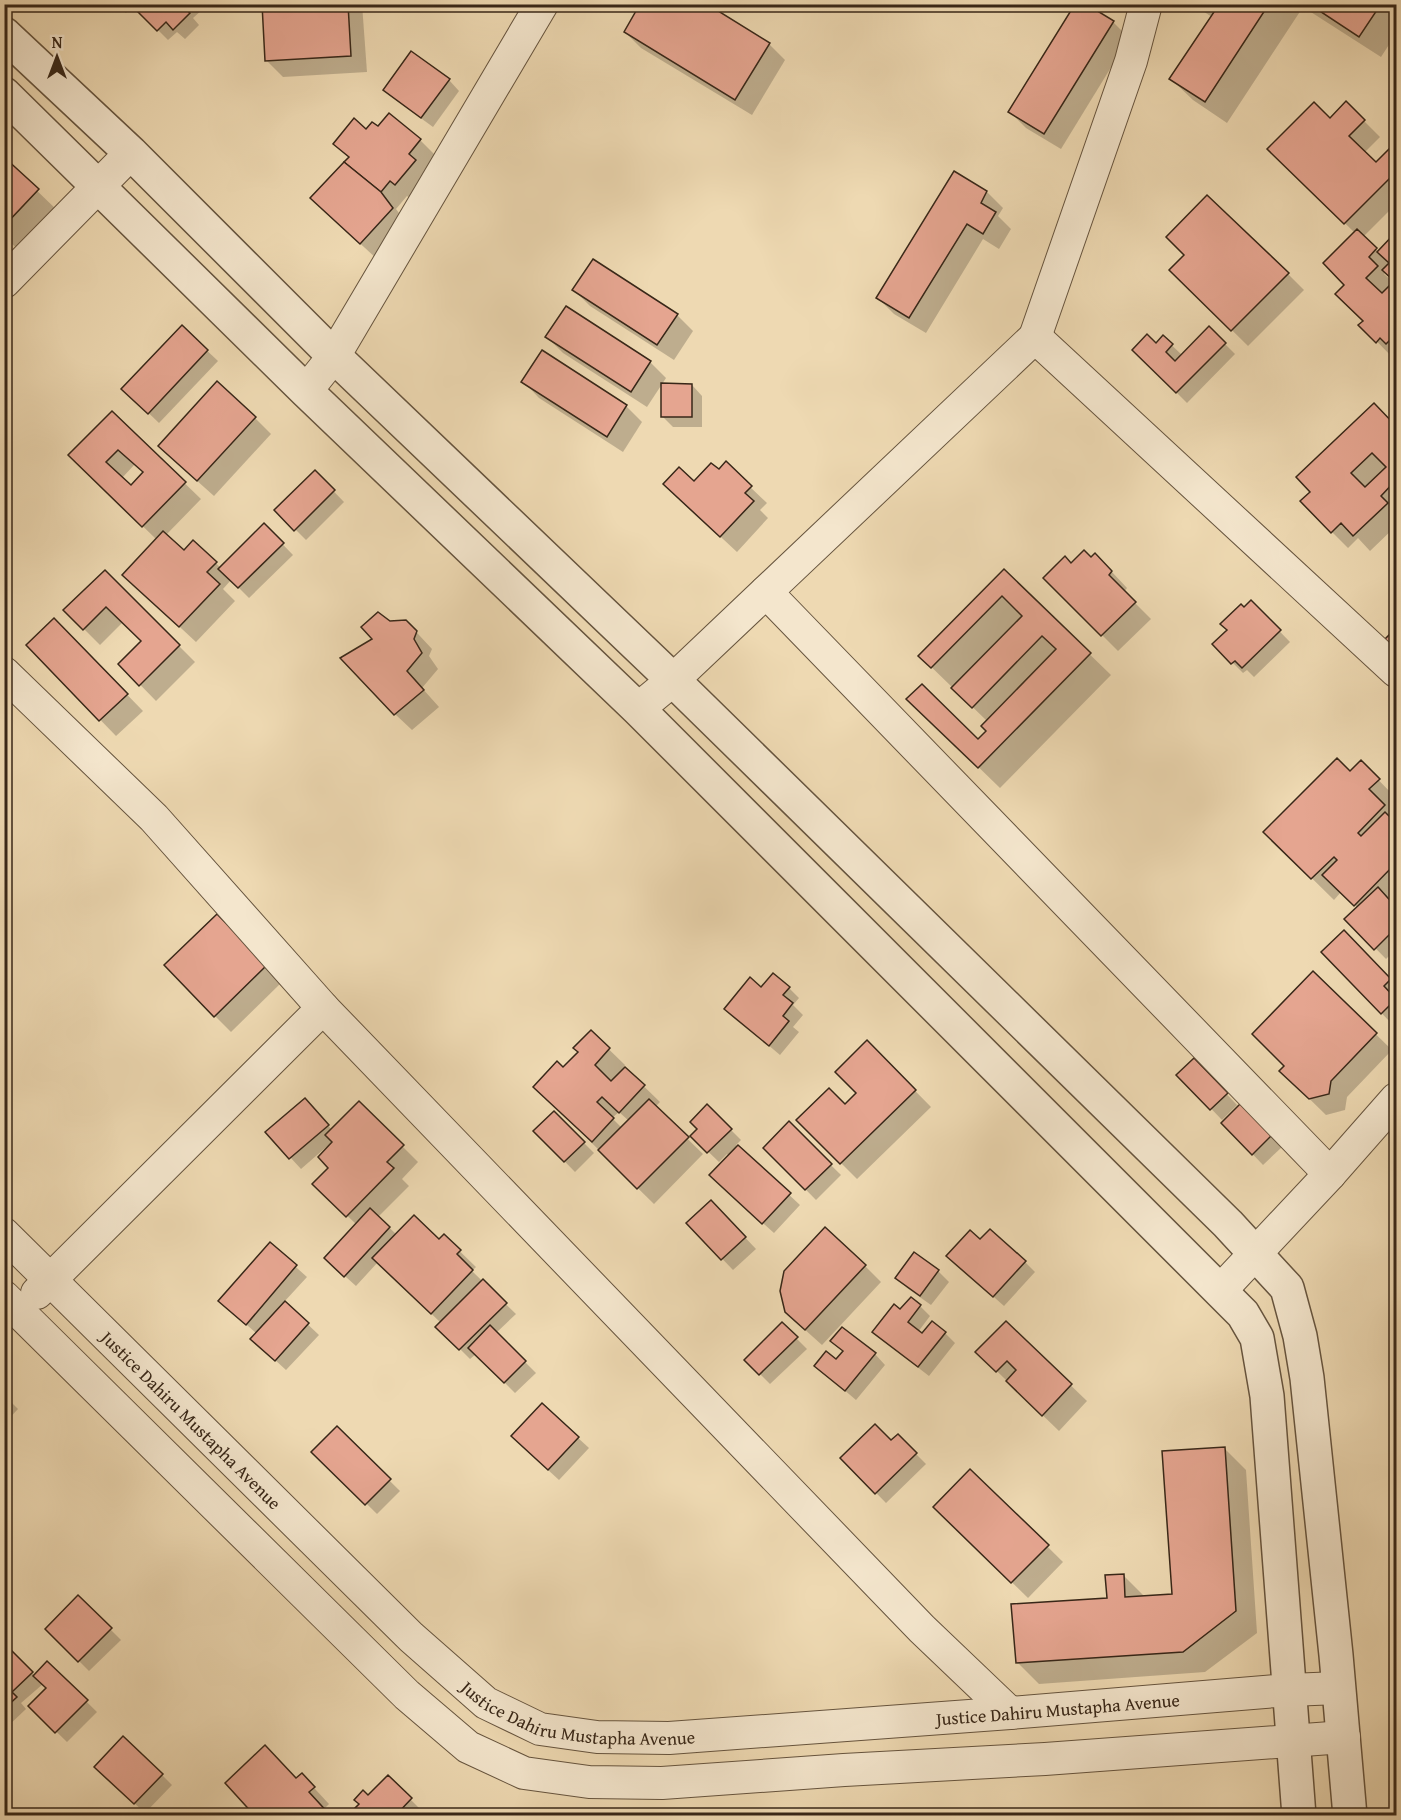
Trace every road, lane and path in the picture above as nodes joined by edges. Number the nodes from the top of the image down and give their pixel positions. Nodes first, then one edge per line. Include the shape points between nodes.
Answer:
1 (542, 4) edge
2 (1146, 4) edge
3 (4, 34) edge
4 (4, 94) edge
5 (131, 153) junction
6 (99, 186) junction
7 (4, 282) edge
8 (1035, 337) junction
9 (334, 356) junction
10 (306, 392) junction
11 (766, 592) junction
12 (1396, 671) edge
13 (4, 673) edge
14 (673, 680) junction
15 (638, 709) junction
16 (323, 1008) junction
17 (1396, 1099) edge
18 (1330, 1174) junction
19 (4, 1234) edge
20 (1256, 1253) junction
21 (51, 1279) junction
22 (1220, 1291) junction
23 (12, 1304) edge
24 (1339, 1688) junction
25 (1289, 1690) junction
26 (1010, 1713) junction
27 (540, 1729) junction
28 (1344, 1737) junction
29 (1292, 1740) junction
30 (524, 1773) junction
31 (1299, 1815) edge
32 (1350, 1815) edge

1 - 9 street
2 - 8 street via 1127,72
3 - 5 street
4 - 6 street
5 - 6 street
5 - 9 street
6 - 7 street
6 - 10 street
8 - 11 street
8 - 12 street
9 - 10 street
9 - 14 street
10 - 15 street
11 - 14 street
11 - 18 street
13 - 16 street via 154,818
14 - 15 street
14 - 20 street
15 - 22 street
16 - 21 street
16 - 26 street via 914,1620
17 - 18 street
18 - 20 street
19 - 21 street, Justice Dahiru Mustapha Avenue
20 - 22 street
20 - 24 street via 1287,1288 1300,1336
21 - 23 street
21 - 27 street, Justice Dahiru Mustapha Avenue via 411,1636 486,1704
22 - 25 street via 1243,1314 1257,1338 1267,1396
23 - 30 street via 407,1695 468,1747
24 - 25 street, Justice Dahiru Mustapha Avenue
24 - 28 street
25 - 26 street, Justice Dahiru Mustapha Avenue
25 - 29 street
26 - 27 street, Justice Dahiru Mustapha Avenue via 669,1738 597,1737
27 - 30 street
28 - 29 street
28 - 32 street
29 - 30 street via 662,1783 590,1782
29 - 31 street

